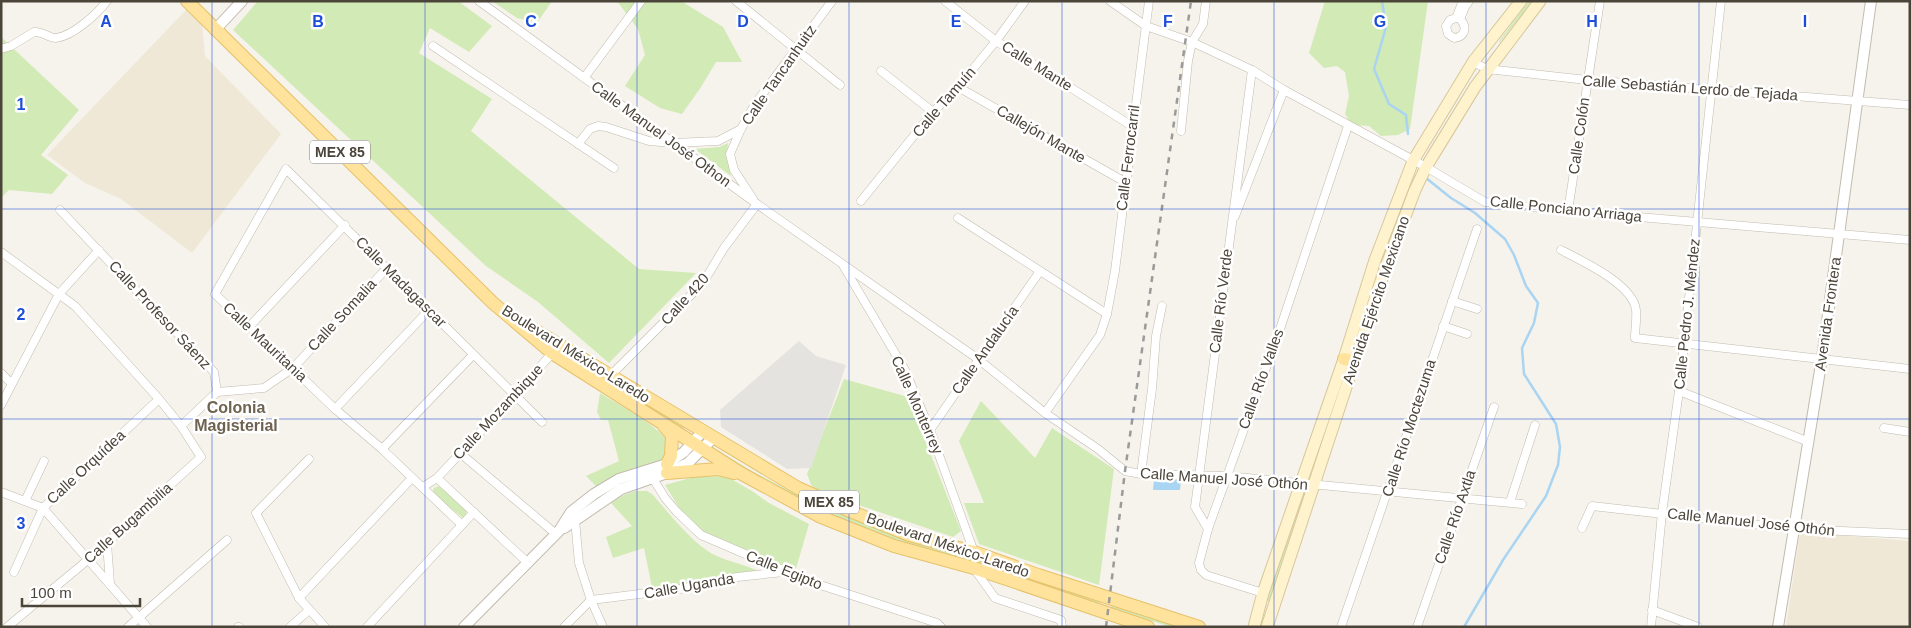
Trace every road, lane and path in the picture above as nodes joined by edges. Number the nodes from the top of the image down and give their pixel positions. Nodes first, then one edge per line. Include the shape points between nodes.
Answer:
1 (107, 1) edge
2 (187, 1) edge
3 (242, 1) edge
4 (479, 1) edge
5 (641, 1) edge
6 (736, 1) edge
7 (832, 1) edge
8 (945, 1) edge
9 (1025, 1) edge
10 (1110, 1) edge
11 (1149, 1) edge
12 (1206, 1) edge
13 (1463, 1) edge
14 (1469, 1) edge
15 (1521, 1) edge
16 (1540, 1) edge
17 (1600, 1) edge
18 (1721, 1) edge
19 (1871, 1) edge
20 (1146, 26) junction
21 (215, 30) junction
22 (996, 41) junction
23 (1192, 42) junction
24 (433, 46) dead end
25 (1, 49) edge
26 (795, 51) junction
27 (1473, 62) junction
28 (1487, 69) junction
29 (1252, 70) junction
30 (881, 71) dead end
31 (584, 78) junction
32 (1587, 80) junction
33 (840, 85) dead end
34 (958, 87) junction
35 (1711, 89) junction
36 (1284, 90) junction
37 (1858, 101) junction
38 (1910, 105) edge
39 (933, 112) junction
40 (1132, 126) junction
41 (1348, 126) junction
42 (741, 129) junction
43 (1182, 131) dead end
44 (673, 143) junction
45 (578, 144) junction
46 (1413, 161) junction
47 (1426, 167) junction
48 (614, 168) dead end
49 (286, 169) joint
50 (1125, 182) junction
51 (861, 201) dead end
52 (757, 204) junction
53 (60, 210) dead end
54 (1568, 211) junction
55 (958, 218) dead end
56 (1697, 222) junction
57 (345, 225) junction
58 (1230, 227) junction
59 (1477, 228) dead end
60 (1839, 234) junction
61 (1910, 240) edge
62 (99, 250) junction
63 (1561, 250) dead end
64 (1, 252) edge
65 (843, 266) junction
66 (387, 268) junction
67 (1040, 270) junction
68 (59, 294) junction
69 (1452, 301) junction
70 (1162, 306) dead end
71 (1477, 309) dead end
72 (429, 310) junction
73 (1106, 314) junction
74 (1443, 326) junction
75 (250, 327) junction
76 (1467, 334) dead end
77 (1684, 344) junction
78 (555, 349) junction
79 (473, 355) junction
80 (1822, 358) junction
81 (978, 359) junction
82 (1349, 360) junction
83 (293, 368) junction
84 (1910, 369) edge
85 (1, 373) edge
86 (605, 380) junction
87 (12, 383) junction
88 (1679, 391) junction
89 (217, 392) junction
90 (514, 396) junction
91 (159, 399) junction
92 (1, 405) edge
93 (1494, 406) dead end
94 (335, 409) junction
95 (1045, 413) junction
96 (542, 422) dead end
97 (662, 424) junction
98 (1534, 425) dead end
99 (181, 426) junction
100 (1884, 428) dead end
101 (930, 430) junction
102 (1910, 432) edge
103 (708, 434) junction
104 (1809, 442) junction
105 (697, 446) junction
106 (382, 449) junction
107 (460, 453) junction
108 (309, 458) dead end
109 (44, 461) dead end
110 (667, 468) junction
111 (742, 474) junction
112 (1141, 474) junction
113 (1199, 475) junction
114 (1226, 476) junction
115 (652, 477) junction
116 (412, 478) junction
117 (437, 478) junction
118 (1300, 484) junction
119 (1313, 484) junction
120 (424, 488) junction
121 (1388, 491) junction
122 (1, 492) edge
123 (1461, 497) junction
124 (25, 501) junction
125 (1510, 502) junction
126 (1522, 504) dead end
127 (42, 508) junction
128 (474, 512) junction
129 (1662, 513) junction
130 (573, 516) junction
131 (462, 525) junction
132 (1582, 528) dead end
133 (1208, 529) junction
134 (1796, 529) junction
135 (558, 533) junction
136 (1910, 534) edge
137 (227, 540) dead end
138 (107, 543) junction
139 (974, 552) junction
140 (89, 559) junction
141 (528, 563) junction
142 (974, 568) junction
143 (786, 571) junction
144 (14, 572) dead end
145 (110, 584) junction
146 (1263, 593) junction
147 (299, 598) junction
148 (591, 600) junction
149 (309, 610) junction
150 (1652, 610) junction
151 (139, 618) junction
152 (1062, 623) edge
153 (7, 627) edge
154 (128, 627) edge
155 (147, 627) edge
156 (290, 627) edge
157 (325, 627) edge
158 (367, 627) edge
159 (464, 627) edge
160 (564, 627) edge
161 (603, 627) edge
162 (941, 627) edge
163 (1148, 627) edge
164 (1199, 627) edge
165 (1254, 627) edge
166 (1267, 627) edge
167 (1340, 627) edge
168 (1417, 627) edge
169 (1650, 627) edge
170 (1698, 627) edge
171 (1778, 627) edge

1 - 25 street via 67,35 54,38 38,31
2 - 21 main road, MEX 85
3 - 21 street
4 - 31 street, Calle Manuel José Othon
5 - 31 street
6 - 26 street
7 - 26 street, Calle Tancanhuitz
8 - 22 street, Calle Mante
9 - 22 street, Calle Tamuín
10 - 20 street, Calle Ponciano Arriaga
11 - 20 street, Calle Ferrocarril
12 - 23 street via 1203,24
13 - 14 street via 1456,18 1446,26 1448,34 1454,38 1465,31 1460,19
15 - 27 main road, Avenida Ejército Mexicano
16 - 28 main road, Avenida Ejército Mexicano
17 - 32 street, Calle Colón
18 - 35 street, Calle Pedro J. Méndez
19 - 37 street, Avenida Frontera
20 - 23 street, Calle Ponciano Arriaga
20 - 40 street, Calle Ferrocarril
21 - 78 main road, Boulevard México-Laredo / MEX 85 via 493,303
22 - 34 street, Calle Tamuín
22 - 40 street, Calle Mante
23 - 29 street, Calle Ponciano Arriaga
23 - 43 street
24 - 45 street
26 - 33 street
26 - 42 street, Calle Tancanhuitz
27 - 28 street, Calle Sebastián Lerdo de Tejada
27 - 46 main road, Avenida Ejército Mexicano
28 - 32 street, Calle Sebastián Lerdo de Tejada
28 - 47 main road, Avenida Ejército Mexicano
29 - 36 street, Calle Ponciano Arriaga
29 - 58 street, Calle Río Verde
30 - 39 street
31 - 44 street, Calle Manuel José Othon
32 - 35 street, Calle Sebastián Lerdo de Tejada
32 - 54 street, Calle Colón
34 - 39 street, Calle Tamuín
34 - 50 street, Callejón Mante
35 - 37 street, Calle Sebastián Lerdo de Tejada
35 - 56 street, Calle Pedro J. Méndez
36 - 41 street, Calle Ponciano Arriaga
36 - 58 street
37 - 38 street, Calle Sebastián Lerdo de Tejada
37 - 60 street, Avenida Frontera
39 - 51 street, Calle Tamuín
40 - 50 street, Calle Ferrocarril
41 - 46 street, Calle Ponciano Arriaga
41 - 114 street, Calle Río Valles via 1280,329
42 - 44 street via 718,141
42 - 52 street, Calle Tancanhuitz via 730,154 734,170
44 - 45 street via 649,141 598,126 590,129
44 - 52 street, Calle Manuel José Othon
45 - 48 street
46 - 47 street, Calle Ponciano Arriaga
46 - 82 main road, Avenida Ejército Mexicano via 1375,260
47 - 54 street, Calle Ponciano Arriaga via 1485,202
47 - 82 main road, Avenida Ejército Mexicano
49 - 57 street, Calle Madagascar
49 - 75 street, Calle Mauritania via 215,294
50 - 73 street, Calle Ferrocarril
52 - 65 street, Calle Manuel José Othon
52 - 86 street, Calle 420 via 703,283
53 - 62 street, Calle Profesor Sáenz
54 - 56 street, Calle Ponciano Arriaga
55 - 67 street
56 - 60 street, Calle Ponciano Arriaga
56 - 77 street, Calle Pedro J. Méndez
57 - 66 street, Calle Madagascar
57 - 75 street
58 - 113 street, Calle Río Verde
59 - 69 street, Calle Río Moctezuma
60 - 61 street, Calle Ponciano Arriaga
60 - 80 street, Avenida Frontera
62 - 68 street
62 - 89 street, Calle Profesor Sáenz via 214,372
63 - 77 street via 1604,272 1629,295 1636,309 1635,338
64 - 68 street
65 - 81 street, Calle Manuel José Othón
65 - 101 street, Calle Monterrey via 905,370
66 - 72 street, Calle Madagascar
66 - 83 street, Calle Somalia
67 - 73 street
67 - 81 street, Calle Andalucía
68 - 87 street
68 - 91 street via 75,306
69 - 71 street
69 - 74 street, Calle Río Moctezuma
70 - 112 street
72 - 79 street, Calle Madagascar
72 - 94 street
73 - 95 street, Calle Ferrocarril via 1100,335
74 - 76 street
74 - 121 street, Calle Río Moctezuma
75 - 83 street, Calle Mauritania
77 - 80 street
77 - 88 street, Calle Pedro J. Méndez
78 - 86 main road, Boulevard México-Laredo / MEX 85
78 - 90 street, Calle Mozambique
79 - 90 street, Calle Madagascar
79 - 106 street
80 - 84 street
80 - 104 street, Avenida Frontera
81 - 95 street, Calle Manuel José Othón
81 - 101 street, Calle Andalucía
82 - 118 main road, Avenida Ejército Mexicano
82 - 119 main road, Avenida Ejército Mexicano
83 - 89 street, Calle Somalia via 264,388
83 - 94 street, Calle Mauritania
85 - 87 street
86 - 97 main road, Boulevard México-Laredo / MEX 85
86 - 103 main road, Boulevard México-Laredo / MEX 85
87 - 92 street
88 - 104 street
88 - 129 street, Calle Pedro J. Méndez
89 - 99 street
90 - 96 street, Calle Madagascar
90 - 107 street, Calle Mozambique
91 - 99 street
91 - 127 street, Calle Orquídea
93 - 123 street, Calle Río Axtla
94 - 106 street, Calle Mauritania
95 - 112 street, Calle Manuel José Othón via 1125,471
97 - 105 main road, Boulevard México-Laredo / MEX 85
97 - 110 main road via 672,435
98 - 125 street
99 - 138 street, Calle Bugambilia via 201,457
100 - 102 street
101 - 139 street, Calle Monterrey
103 - 105 street
103 - 139 main road, Boulevard México-Laredo / MEX 85 via 798,488 909,534
104 - 134 street, Avenida Frontera
105 - 110 street
105 - 111 main road, Boulevard México-Laredo / MEX 85
106 - 116 street, Calle Mauritania
107 - 117 street, Calle Mozambique
107 - 135 street
108 - 147 street via 256,514
109 - 124 street
110 - 111 main road via 718,469
110 - 115 street
110 - 130 street via 619,479 594,494
111 - 142 main road, Boulevard México-Laredo / MEX 85 via 821,517 894,546
112 - 113 street, Calle Manuel José Othón
113 - 114 street, Calle Manuel José Othón
113 - 133 street, Calle Río Verde via 1195,506
114 - 118 street, Calle Manuel José Othón
114 - 133 street, Calle Río Valles
115 - 130 street via 621,489
115 - 143 street, Calle Egipto via 665,498 701,535
116 - 120 street, Calle Mauritania
116 - 147 street
117 - 120 street
117 - 128 street
118 - 119 street, Calle Manuel José Othón
118 - 146 main road, Avenida Ejército Mexicano
119 - 121 street, Calle Manuel José Othón
119 - 166 main road, Avenida Ejército Mexicano
120 - 131 street, Calle Mauritania
121 - 123 street, Calle Manuel José Othón
121 - 167 street, Calle Río Moctezuma
122 - 124 street
123 - 125 street, Calle Manuel José Othón
123 - 168 street, Calle Río Axtla
124 - 127 street
125 - 126 street, Calle Manuel José Othón
127 - 140 street
127 - 144 street, Calle Orquídea
128 - 131 street
128 - 141 street
129 - 132 street, Calle Manuel José Othón via 1592,506
129 - 134 street, Calle Manuel José Othón
129 - 150 street, Calle Pedro J. Méndez
130 - 135 street
130 - 148 street via 579,563
131 - 158 street
133 - 146 street, Calle Río Valles via 1199,562 1201,570 1206,575
134 - 136 street, Calle Manuel José Othón
134 - 171 street, Avenida Frontera
135 - 141 street
137 - 151 street
138 - 140 street, Calle Bugambilia
138 - 145 street
139 - 164 main road, Boulevard México-Laredo / MEX 85
140 - 145 street
140 - 153 street, Calle Bugambilia
141 - 159 street
142 - 152 street via 995,598
142 - 163 main road, Boulevard México-Laredo / MEX 85
143 - 148 street, Calle Uganda
143 - 162 street, Calle Egipto via 862,600 937,622
145 - 151 street
146 - 165 main road, Avenida Ejército Mexicano
147 - 149 street
148 - 160 street
148 - 161 street
149 - 156 street
149 - 157 street
150 - 169 street, Calle Pedro J. Méndez
150 - 170 street
151 - 154 street
151 - 155 street

